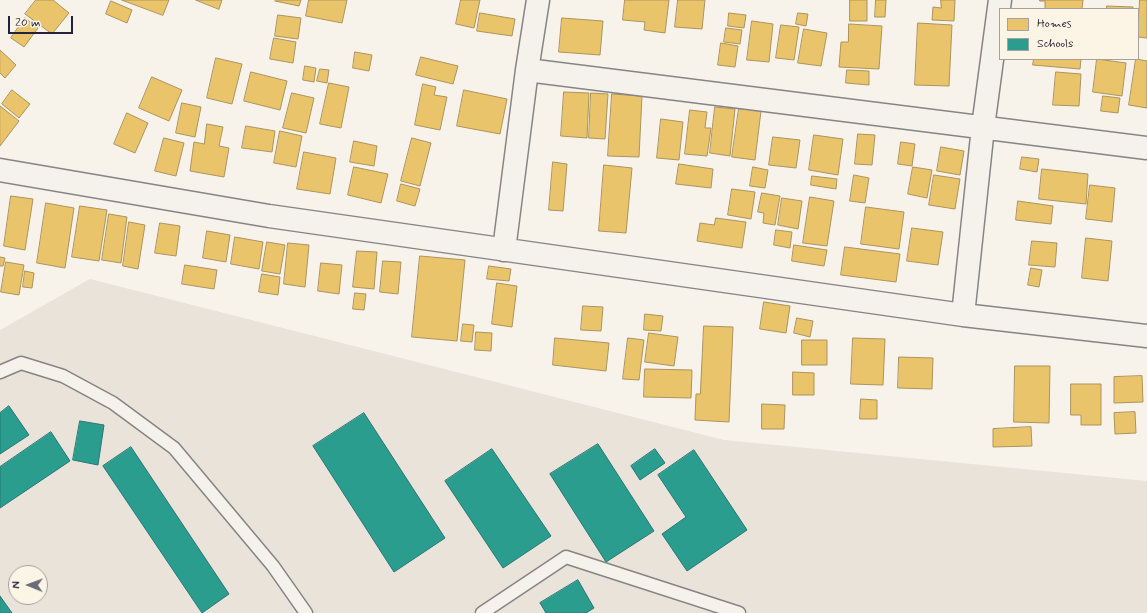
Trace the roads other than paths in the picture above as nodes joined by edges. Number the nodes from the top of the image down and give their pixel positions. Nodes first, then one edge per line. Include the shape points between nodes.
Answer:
1 (538, 0) edge
2 (1000, 0) edge
3 (527, 70) junction
4 (983, 127) junction
5 (1147, 148) edge
6 (0, 170) edge
7 (504, 250) junction
8 (963, 316) junction
9 (1147, 336) edge
10 (0, 372) edge
11 (306, 613) edge
12 (482, 613) edge
13 (739, 613) edge

1 - 3 street
2 - 4 street
3 - 4 street
3 - 7 street
4 - 5 street
4 - 8 street
6 - 7 street via 269,216
7 - 8 street
8 - 9 street
10 - 11 lane via 21,363 63,376 113,402 174,448 273,566
12 - 13 lane via 566,557

